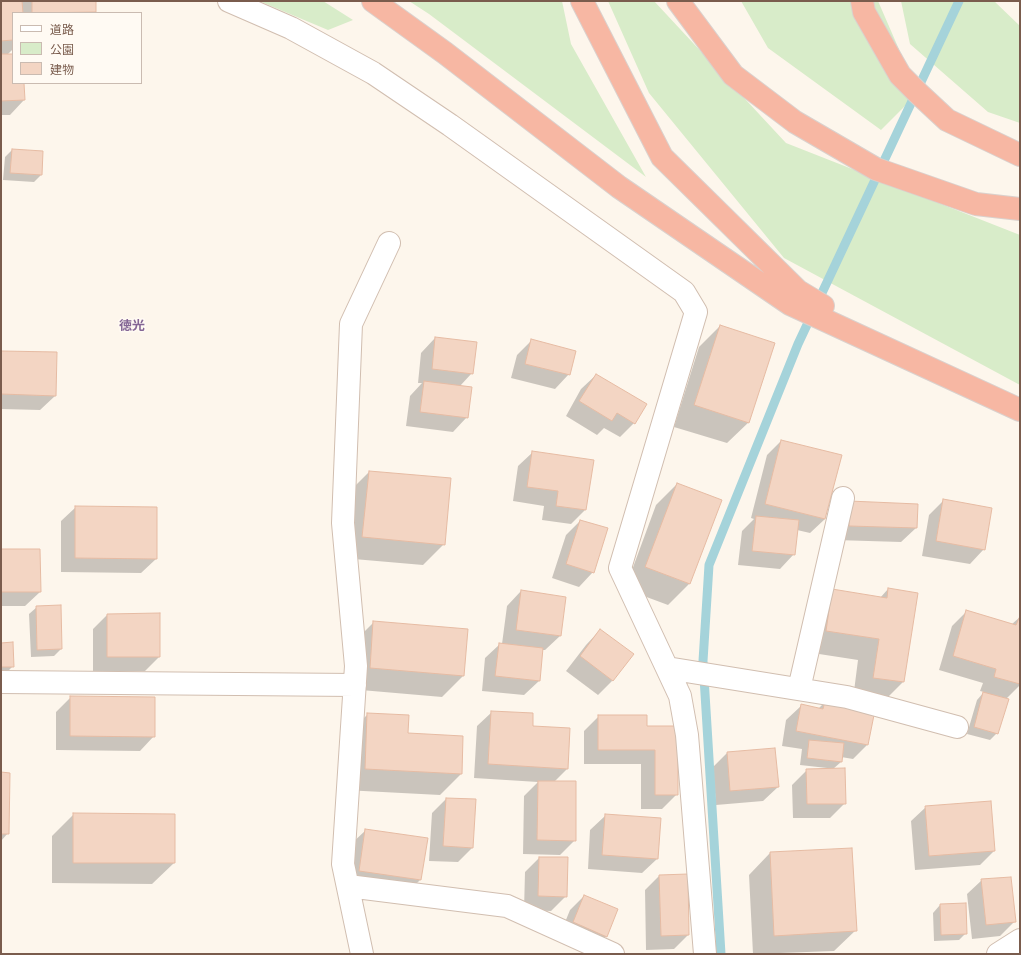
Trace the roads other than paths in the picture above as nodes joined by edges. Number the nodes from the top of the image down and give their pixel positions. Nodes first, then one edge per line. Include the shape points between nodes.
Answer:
1 (229, 1) edge
2 (372, 1) edge
3 (582, 1) edge
4 (678, 1) edge
5 (862, 1) edge
6 (1020, 155) edge
7 (1020, 209) edge
8 (389, 243) dead end
9 (932, 368) junction
10 (1020, 410) edge
11 (843, 498) dead end
12 (667, 668) junction
13 (1, 682) edge
14 (355, 685) junction
15 (799, 690) junction
16 (956, 727) dead end
17 (348, 886) junction
18 (1020, 940) edge
19 (362, 954) edge
20 (613, 954) edge
21 (705, 954) edge
22 (998, 954) edge

1 - 12 street via 291,28 373,73 684,292 696,312 620,568
2 - 9 highway via 445,52 619,187 790,304
3 - 9 highway via 662,157 798,291
4 - 7 highway via 734,75 795,122 876,169 976,204
5 - 6 highway via 864,12 900,75 918,93 947,120
8 - 14 street via 351,324 343,523 356,666
9 - 10 highway
11 - 15 street
12 - 15 street
12 - 21 street via 680,696 687,734
13 - 14 street
14 - 17 street via 343,864
15 - 16 street via 847,697
17 - 19 street
17 - 20 street via 507,906
18 - 22 street

